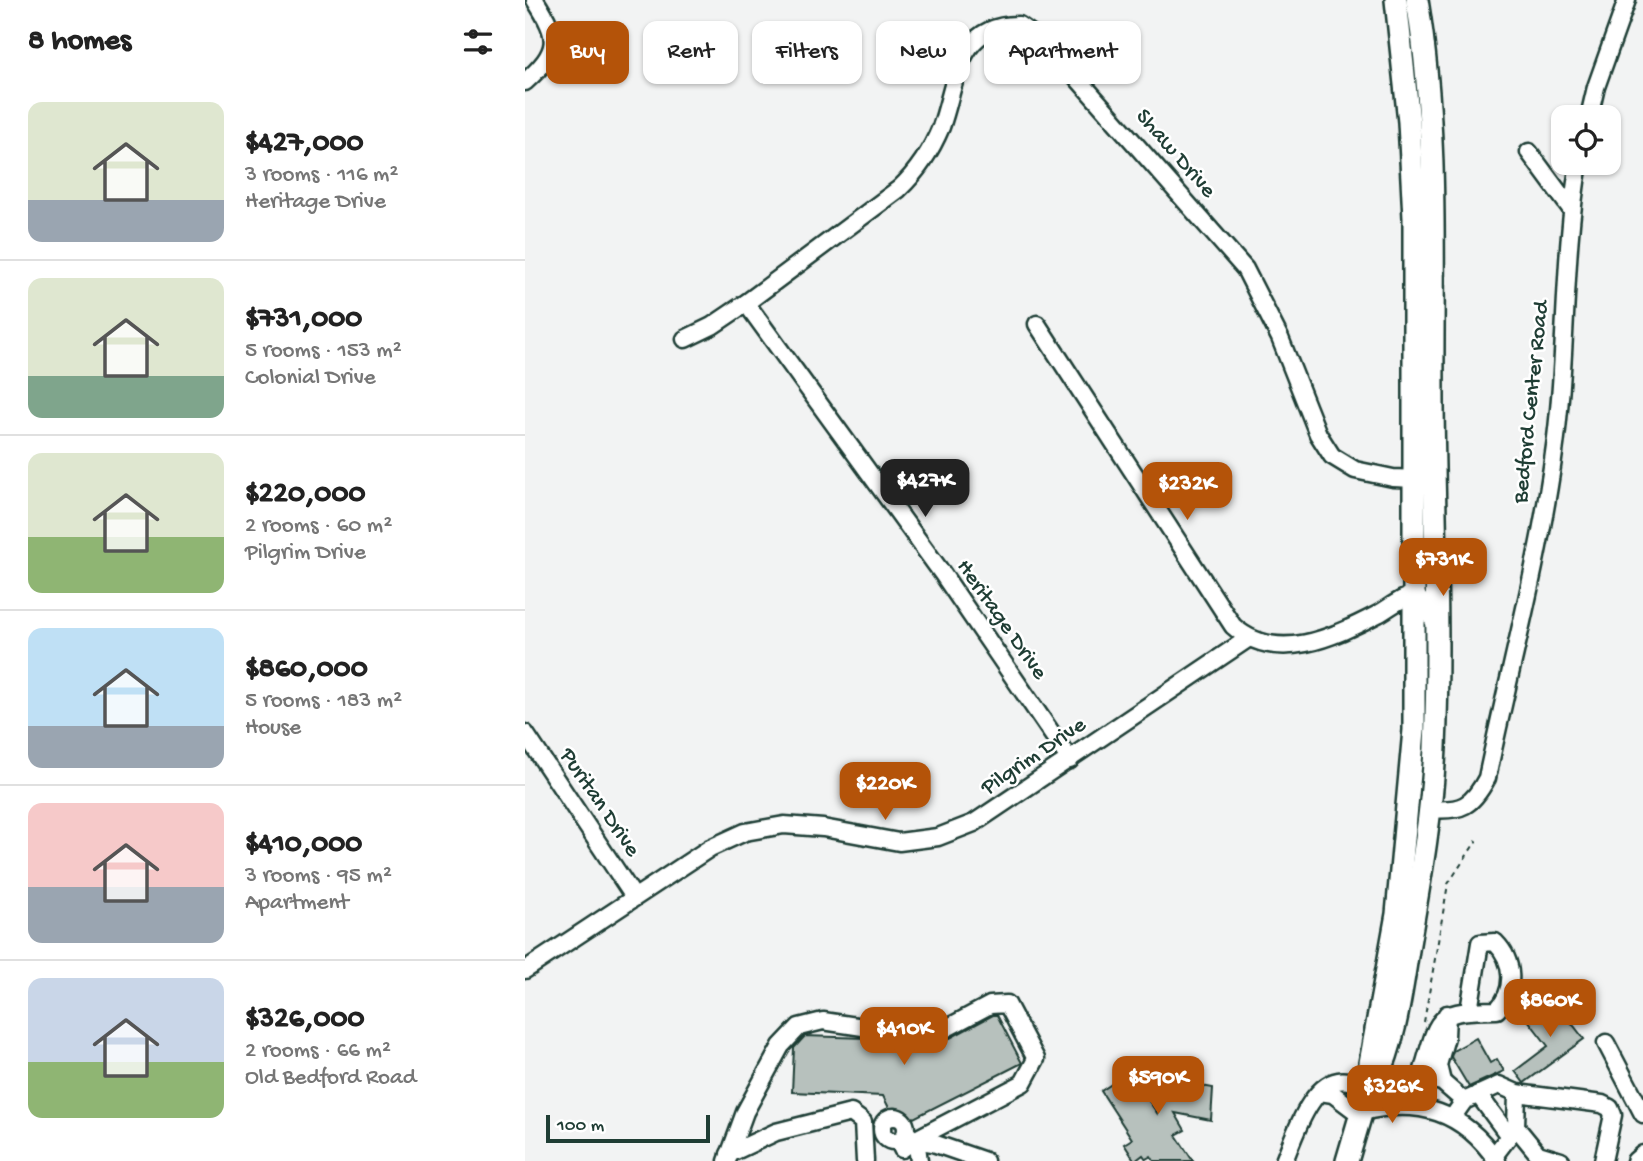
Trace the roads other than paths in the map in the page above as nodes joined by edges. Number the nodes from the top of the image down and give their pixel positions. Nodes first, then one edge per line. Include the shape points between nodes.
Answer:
1 (535, 0) edge
2 (1395, 0) edge
3 (1417, 0) edge
4 (1627, 0) edge
5 (525, 82) edge
6 (1592, 105) edge
7 (1529, 152) dead end
8 (1577, 175) edge
9 (1571, 209) junction
10 (746, 303) junction
11 (1037, 324) dead end
12 (685, 339) dead end
13 (1416, 479) junction
14 (1416, 594) junction
15 (1382, 612) junction
16 (1426, 624) junction
17 (1249, 638) junction
18 (525, 733) edge
19 (1070, 760) junction
20 (1429, 810) junction
21 (634, 897) junction
22 (525, 970) edge
23 (1469, 1010) dead end
24 (1606, 1043) dead end
25 (1383, 1066) junction
26 (1368, 1090) junction
27 (1320, 1092) junction
28 (1517, 1093) junction
29 (1471, 1098) junction
30 (1419, 1107) junction
31 (1361, 1114) junction
32 (1643, 1114) edge
33 (1452, 1118) junction
34 (1512, 1132) junction
35 (905, 1145) edge
36 (1643, 1154) edge
37 (728, 1157) edge
38 (1495, 1158) edge
39 (865, 1161) edge
40 (919, 1161) edge
41 (985, 1161) edge
42 (1284, 1161) edge
43 (1347, 1161) edge
44 (1561, 1161) edge
45 (1603, 1161) edge
46 (1635, 1161) edge

1 - 5 street via 555,38 552,52
2 - 13 highway via 1413,186
3 - 16 highway via 1431,139
4 - 6 street
7 - 9 street
8 - 9 street, Bedford Center Road
9 - 20 street, Bedford Center Road via 1553,460 1486,778 1469,803 1445,811
10 - 12 street, Shaw Drive
10 - 13 street, Shaw Drive via 918,171 941,125 959,63 973,43 994,28 1019,25 1049,46 1245,269 1332,456 1355,470
10 - 19 street, Heritage Drive via 942,573
11 - 17 street via 1233,626
13 - 14 highway
14 - 15 street via 1397,600
14 - 16 highway
15 - 16 street via 1397,612
15 - 17 street via 1307,643 1279,645
16 - 20 highway via 1435,748
16 - 26 highway via 1402,880
17 - 19 street, Pilgrim Drive
18 - 21 street, Puritan Drive
19 - 21 street, Pilgrim Drive via 974,823 938,837 899,842 784,825 745,832 710,848
20 - 25 highway via 1404,975
21 - 22 street, Pilgrim Drive
23 - 29 street via 1447,1014 1434,1030 1423,1070 1431,1080
24 - 32 street
25 - 26 highway
25 - 30 street via 1398,1092
26 - 27 street via 1348,1081
26 - 31 highway
27 - 31 street via 1333,1094
27 - 42 street via 1304,1113
28 - 29 street via 1499,1085
28 - 34 street
28 - 45 street via 1610,1108 1613,1115
29 - 33 street
29 - 34 street
30 - 31 street via 1384,1107
30 - 33 street
31 - 43 highway
33 - 38 street via 1474,1133
34 - 38 street
34 - 44 street via 1538,1154
35 - 37 street via 1023,1083 1031,1073 1036,1059 1007,1004 990,1005 930,1037 823,1021 799,1027 778,1052 745,1112
35 - 40 street
35 - 41 street via 933,1143
36 - 46 street
37 - 39 street via 776,1132 851,1113 863,1122

